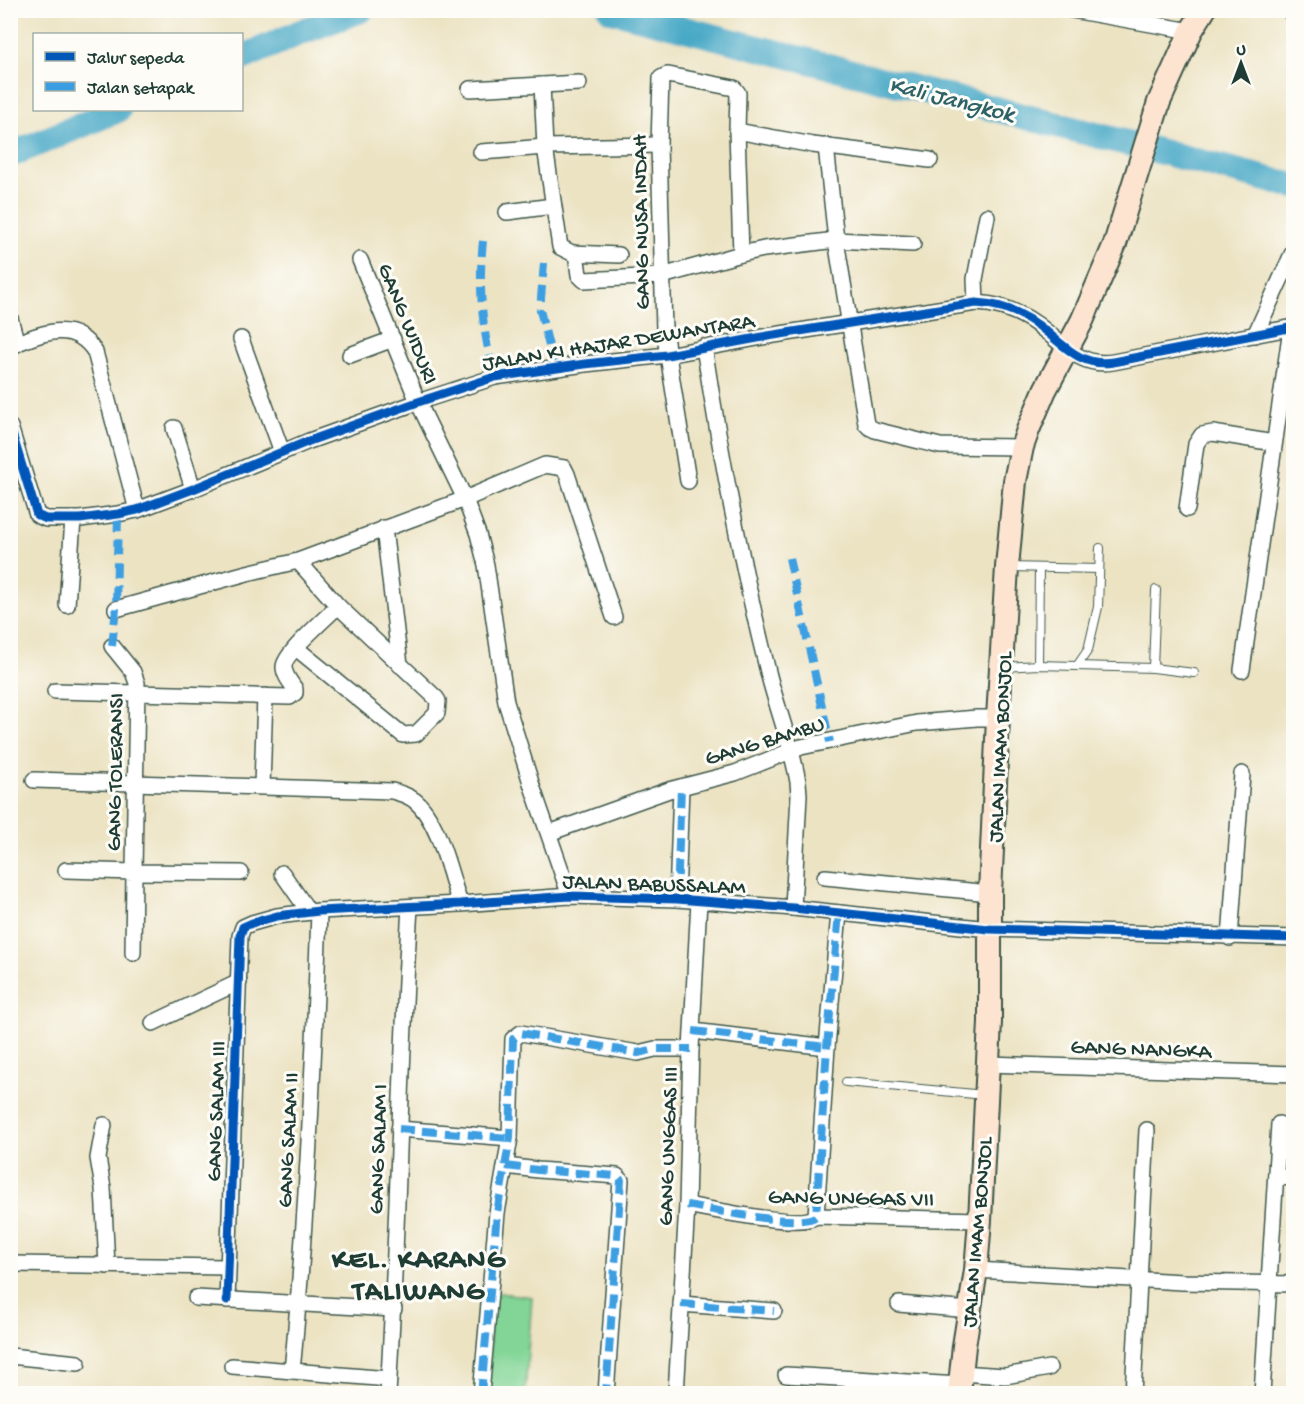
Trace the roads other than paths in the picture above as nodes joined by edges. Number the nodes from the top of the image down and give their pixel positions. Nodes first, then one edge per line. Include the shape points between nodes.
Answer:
1 (1072, 10) edge
2 (1204, 10) edge
3 (1288, 10) edge
4 (1088, 12) edge
5 (1293, 15) edge
6 (1191, 31) junction
7 (579, 83) dead end
8 (542, 85) junction
9 (470, 89) dead end
10 (737, 131) junction
11 (659, 145) junction
12 (826, 146) junction
13 (545, 147) junction
14 (481, 153) dead end
15 (930, 160) dead end
16 (553, 206) junction
17 (507, 212) dead end
18 (987, 216) dead end
19 (836, 240) junction
20 (913, 244) dead end
21 (1293, 250) edge
22 (576, 253) junction
23 (741, 254) junction
24 (619, 255) dead end
25 (360, 260) dead end
26 (662, 276) junction
27 (976, 303) junction
28 (10, 318) edge
29 (851, 324) junction
30 (1292, 327) edge
31 (1255, 335) junction
32 (241, 339) dead end
33 (393, 339) junction
34 (14, 345) edge
35 (704, 348) junction
36 (1067, 349) junction
37 (350, 355) dead end
38 (667, 355) junction
39 (418, 402) junction
40 (10, 427) edge
41 (174, 428) dead end
42 (1274, 443) junction
43 (1022, 447) junction
44 (282, 452) junction
45 (688, 481) dead end
46 (194, 489) junction
47 (465, 500) junction
48 (1188, 509) dead end
49 (137, 510) junction
50 (74, 519) junction
51 (384, 528) junction
52 (1100, 548) dead end
53 (298, 561) junction
54 (1007, 567) junction
55 (1039, 569) junction
56 (1099, 569) junction
57 (1156, 590) dead end
58 (66, 605) dead end
59 (338, 606) junction
60 (116, 609) dead end
61 (615, 617) dead end
62 (112, 646) dead end
63 (297, 648) junction
64 (400, 665) junction
65 (1038, 665) junction
66 (1077, 666) junction
67 (1002, 667) junction
68 (1153, 668) junction
69 (1242, 670) dead end
70 (1194, 673) dead end
71 (55, 691) dead end
72 (137, 692) junction
73 (265, 696) junction
74 (998, 718) junction
75 (790, 750) junction
76 (1242, 774) dead end
77 (34, 780) dead end
78 (135, 784) junction
79 (262, 786) junction
80 (681, 787) junction
81 (549, 833) junction
82 (66, 870) dead end
83 (134, 872) junction
84 (241, 873) dead end
85 (282, 873) dead end
86 (825, 877) dead end
87 (990, 893) junction
88 (570, 896) junction
89 (677, 899) junction
90 (699, 901) junction
91 (460, 904) junction
92 (410, 907) junction
93 (793, 908) junction
94 (314, 911) junction
95 (839, 913) junction
96 (246, 925) joint
97 (989, 929) junction
98 (1230, 938) junction
99 (1293, 938) edge
100 (132, 953) dead end
101 (239, 982) junction
102 (153, 1023) dead end
103 (693, 1031) junction
104 (827, 1047) junction
105 (691, 1049) junction
106 (988, 1064) junction
107 (1293, 1074) edge
108 (846, 1082) dead end
109 (987, 1095) junction
110 (1279, 1124) dead end
111 (104, 1125) dead end
112 (399, 1129) junction
113 (1147, 1130) dead end
114 (510, 1138) junction
115 (506, 1166) junction
116 (1276, 1177) junction
117 (1293, 1178) edge
118 (687, 1205) junction
119 (816, 1216) junction
120 (980, 1220) junction
121 (10, 1264) edge
122 (107, 1266) junction
123 (227, 1267) junction
124 (976, 1270) junction
125 (1139, 1278) junction
126 (1269, 1284) junction
127 (1293, 1284) edge
128 (196, 1298) dead end
129 (227, 1300) junction
130 (299, 1303) junction
131 (681, 1304) junction
132 (899, 1304) dead end
133 (394, 1309) junction
134 (970, 1310) junction
135 (774, 1311) dead end
136 (10, 1356) edge
137 (78, 1363) dead end
138 (232, 1366) dead end
139 (1049, 1368) dead end
140 (292, 1371) junction
141 (786, 1375) dead end
142 (960, 1384) edge
143 (388, 1387) edge
144 (480, 1394) edge
145 (606, 1394) edge
146 (676, 1394) edge
147 (1133, 1394) edge
148 (1262, 1394) edge

1 - 4 street
2 - 6 main road, JALAN IMAM BONJOL
3 - 5 street
4 - 6 street
6 - 36 main road, JALAN IMAM BONJOL via 1160,102 1115,244
7 - 8 street
8 - 9 street
8 - 13 street
10 - 11 street, GANG NUSA INDAH via 738,93 734,88 662,77
10 - 12 street
10 - 23 street
11 - 13 street
11 - 26 street, GANG NUSA INDAH
12 - 15 street
12 - 19 street
13 - 14 street
13 - 16 street
16 - 17 street
16 - 22 street via 560,248
18 - 27 street via 975,279
19 - 20 street
19 - 23 street
19 - 29 street
21 - 31 street
22 - 24 street
22 - 26 street via 579,275 584,280
23 - 26 street
25 - 33 street, GANG WIDURI
26 - 38 street, GANG NUSA INDAH
27 - 29 street, JALAN KI HAJAR DEWANTARA
27 - 36 street, JALAN KI HAJAR DEWANTARA via 994,303 1023,316
28 - 34 street
29 - 35 street, JALAN KI HAJAR DEWANTARA
29 - 43 street via 868,427 940,446
30 - 31 street, JALAN KI HAJAR DEWANTARA
30 - 42 street
31 - 36 street, JALAN KI HAJAR DEWANTARA via 1106,363 1083,359
32 - 44 street
33 - 37 street
33 - 39 street, GANG WIDURI
34 - 49 street via 59,331 77,335 92,347
35 - 38 street, JALAN KI HAJAR DEWANTARA
35 - 75 street via 752,601
36 - 43 main road, JALAN IMAM BONJOL
38 - 39 street, JALAN KI HAJAR DEWANTARA via 495,377
38 - 45 street, GANG NUSA INDAH
39 - 44 street, JALAN KI HAJAR DEWANTARA
39 - 47 street, GANG WIDURI
40 - 50 street, JALAN KI HAJAR DEWANTARA via 40,518
41 - 46 street
42 - 48 street via 1213,433 1202,435 1196,444
42 - 69 street
43 - 54 main road, JALAN IMAM BONJOL via 1012,502
44 - 46 street, JALAN KI HAJAR DEWANTARA
46 - 49 street, JALAN KI HAJAR DEWANTARA
47 - 51 street
47 - 61 street via 544,465 564,468
47 - 81 street, GANG WIDURI via 486,565 506,702
49 - 50 street, JALAN KI HAJAR DEWANTARA
50 - 58 street
51 - 53 street
51 - 64 street
52 - 56 lane
53 - 59 street
53 - 60 street
54 - 55 lane
54 - 67 main road, JALAN IMAM BONJOL
55 - 56 lane
55 - 65 lane
56 - 66 lane via 1093,630 1088,650
57 - 68 lane
59 - 63 street
59 - 64 street
62 - 72 street, GANG TOLERANSI via 132,672
63 - 64 street via 403,735 416,734 437,713 438,701
63 - 73 street via 284,663 294,695
65 - 66 lane
65 - 67 lane
66 - 68 lane
67 - 74 main road, JALAN IMAM BONJOL
68 - 70 lane
71 - 72 street
72 - 73 street
72 - 78 street, GANG TOLERANSI
73 - 79 street
74 - 75 street, GANG BAMBU via 917,723
74 - 87 main road, JALAN IMAM BONJOL
75 - 80 street, GANG BAMBU via 735,773
75 - 93 street via 799,795
76 - 98 street
77 - 78 street
78 - 79 street
78 - 83 street, GANG TOLERANSI
79 - 91 street via 402,793 427,816
80 - 81 street, GANG BAMBU
80 - 89 street
81 - 88 street, GANG WIDURI
82 - 83 street
83 - 84 street, GANG TOLERANSI
83 - 100 street
85 - 94 street
86 - 87 street
87 - 97 main road, JALAN IMAM BONJOL
88 - 89 street, JALAN BABUSSALAM
88 - 91 street, JALAN BABUSSALAM
89 - 90 street, JALAN BABUSSALAM
90 - 93 street, JALAN BABUSSALAM
90 - 103 street, GANG UNGGAS III
91 - 92 street, JALAN BABUSSALAM
92 - 94 street, JALAN BABUSSALAM
92 - 112 street, GANG SALAM I
93 - 95 street, JALAN BABUSSALAM
94 - 96 street, JALAN BABUSSALAM
94 - 130 street, GANG SALAM II via 315,1028
95 - 97 street, JALAN BABUSSALAM
95 - 104 street
96 - 101 street, GANG SALAM III via 240,936
97 - 98 street, JALAN BABUSSALAM
97 - 106 main road, JALAN IMAM BONJOL
98 - 99 street, JALAN BABUSSALAM
101 - 102 street
101 - 123 street, GANG SALAM III
103 - 104 street
103 - 105 street, GANG UNGGAS III
104 - 119 street
105 - 114 street via 638,1053 521,1033 512,1042
105 - 118 street, GANG UNGGAS III
106 - 107 street, GANG NANGKA
106 - 109 main road, JALAN IMAM BONJOL
108 - 109 lane
109 - 120 main road, JALAN IMAM BONJOL
110 - 116 street
111 - 122 street via 98,1158
112 - 114 street
112 - 133 street, GANG SALAM I
113 - 125 street
114 - 115 street
115 - 144 street via 497,1213
115 - 145 street via 616,1176 621,1180
116 - 117 street
116 - 126 street
118 - 119 street, GANG UNGGAS VII via 774,1220 810,1221
118 - 131 street, GANG UNGGAS III
119 - 120 street, GANG UNGGAS VII
120 - 124 main road, JALAN IMAM BONJOL
121 - 122 street
122 - 123 street
123 - 129 street, GANG SALAM III
124 - 125 street
124 - 134 main road, JALAN IMAM BONJOL
125 - 126 street
125 - 147 street
126 - 127 street
126 - 148 street
128 - 129 street
129 - 130 street
130 - 133 street
130 - 140 street, GANG SALAM II
131 - 135 street
131 - 146 street, GANG UNGGAS III
132 - 134 street
133 - 143 street, GANG SALAM I
134 - 142 main road, JALAN IMAM BONJOL
136 - 137 street
138 - 140 street
139 - 142 street
140 - 143 street
141 - 142 street

